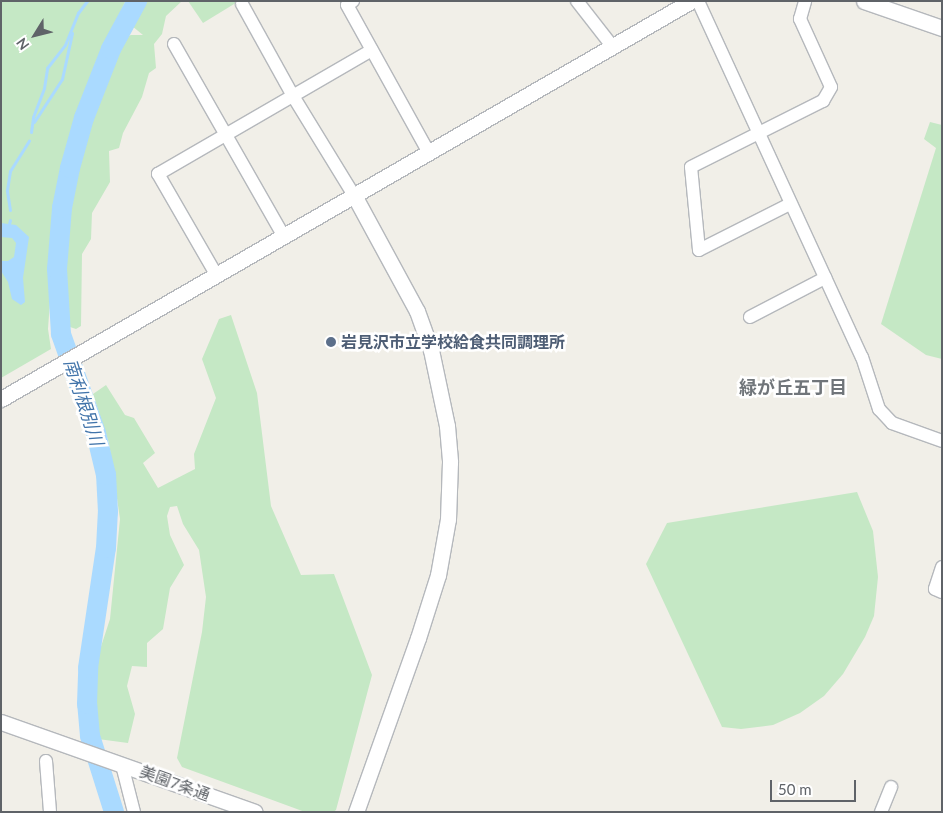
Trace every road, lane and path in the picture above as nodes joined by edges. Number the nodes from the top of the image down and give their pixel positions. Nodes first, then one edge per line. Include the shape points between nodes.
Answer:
1 (577, 1) edge
2 (692, 1) edge
3 (698, 1) edge
4 (805, 1) edge
5 (864, 1) edge
6 (348, 2) edge
7 (242, 4) dead end
8 (942, 28) edge
9 (174, 44) dead end
10 (613, 47) junction
11 (372, 50) junction
12 (293, 96) junction
13 (757, 134) junction
14 (224, 136) junction
15 (429, 153) junction
16 (355, 197) junction
17 (790, 204) junction
18 (284, 237) junction
19 (217, 276) junction
20 (825, 278) junction
21 (750, 317) dead end
22 (1, 399) edge
23 (942, 441) edge
24 (942, 566) edge
25 (942, 592) edge
26 (1, 722) edge
27 (46, 761) dead end
28 (117, 763) junction
29 (891, 787) dead end
30 (248, 811) edge
31 (50, 812) edge
32 (134, 812) edge
33 (356, 812) edge
34 (882, 812) edge

1 - 10 street
2 - 10 street
3 - 13 street
4 - 13 street via 800,19 832,87 823,101
5 - 8 street
6 - 11 street
7 - 12 street
9 - 14 street
10 - 15 street
11 - 12 street
11 - 15 street
12 - 14 street
12 - 16 street
13 - 17 street
13 - 17 street via 691,167 699,250
14 - 18 street
14 - 19 street via 158,174
15 - 16 street
16 - 18 street
16 - 33 street via 417,311 431,350 447,426 450,462 448,518 438,575
17 - 20 street
18 - 19 street
19 - 22 street
20 - 21 street
20 - 23 street via 862,357 879,409 892,423
24 - 25 street via 935,589
26 - 28 street, 美園7条通
27 - 31 street
28 - 30 street, 美園7条通
28 - 32 street
29 - 34 street

